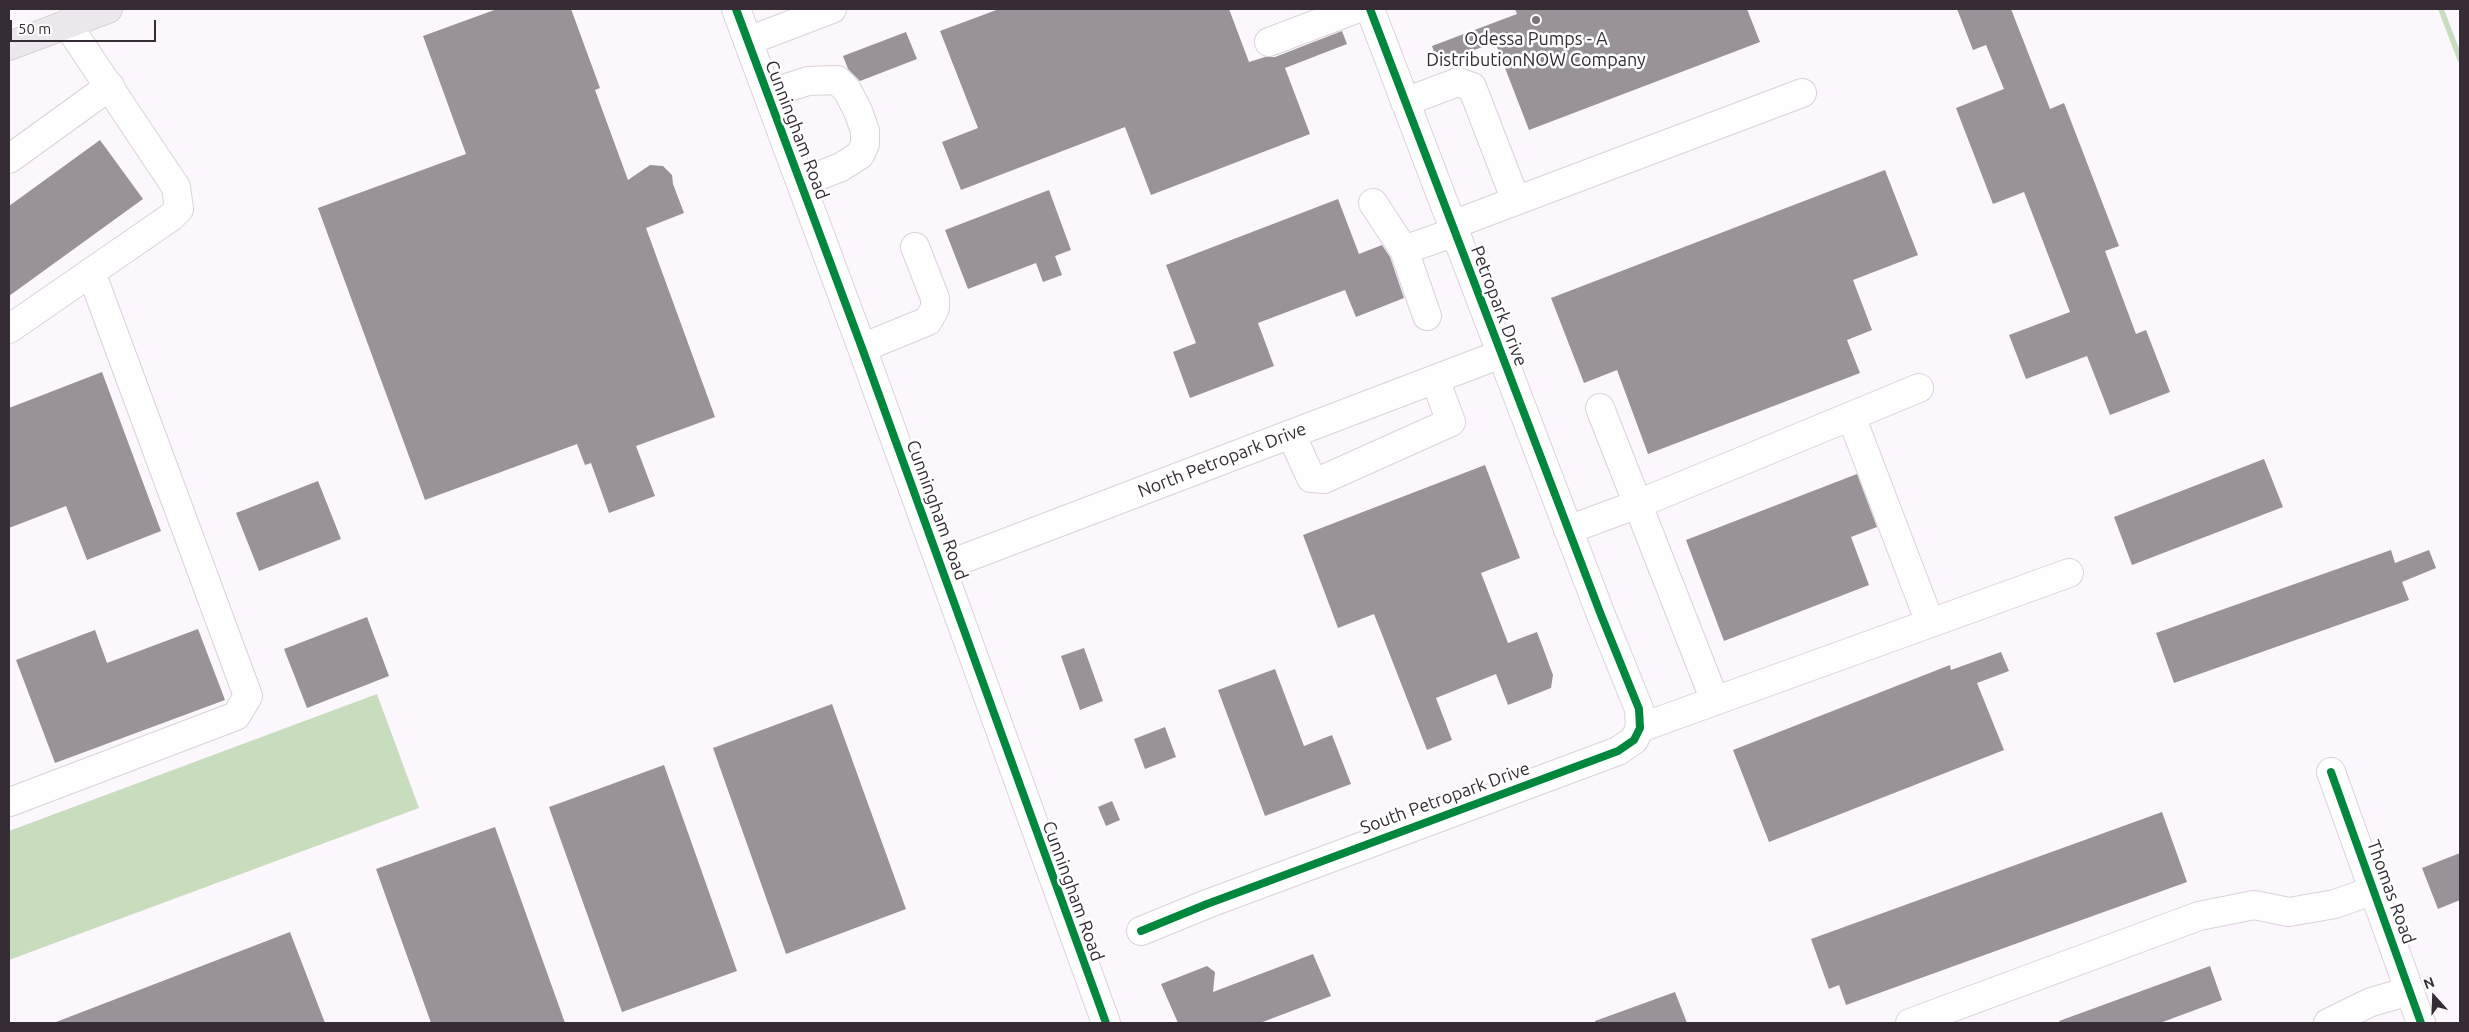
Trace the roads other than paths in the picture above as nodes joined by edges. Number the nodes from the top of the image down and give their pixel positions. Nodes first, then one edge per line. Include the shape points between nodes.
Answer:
1 (108, 9) edge
2 (736, 9) edge
3 (832, 9) edge
4 (1356, 9) edge
5 (1370, 9) edge
6 (799, 15) edge
7 (67, 24) junction
8 (748, 41) junction
9 (1269, 42) dead end
10 (9, 46) edge
11 (110, 86) junction
12 (1802, 93) dead end
13 (768, 94) junction
14 (1405, 102) junction
15 (9, 159) edge
16 (801, 183) junction
17 (1516, 201) junction
18 (1373, 203) dead end
19 (1454, 229) junction
20 (915, 247) dead end
21 (1404, 250) junction
22 (91, 272) junction
23 (1427, 316) dead end
24 (9, 329) edge
25 (862, 348) junction
26 (1501, 354) junction
27 (1436, 379) junction
28 (1919, 388) dead end
29 (1600, 408) dead end
30 (1851, 416) junction
31 (1291, 434) junction
32 (1638, 504) junction
33 (1568, 530) junction
34 (942, 567) junction
35 (2069, 573) dead end
36 (1930, 623) junction
37 (1715, 701) junction
38 (1640, 728) junction
39 (2331, 772) dead end
40 (9, 802) edge
41 (2374, 890) junction
42 (1141, 931) dead end
43 (2410, 991) junction
44 (1106, 1023) edge
45 (1910, 1023) edge
46 (2328, 1023) edge
47 (2422, 1023) edge

1 - 7 main road
2 - 8 street, Cunningham Road
3 - 6 street
4 - 9 street
5 - 14 street, Petropark Drive
6 - 8 street
7 - 10 main road
7 - 11 street
8 - 13 street, Cunningham Road
11 - 15 street
11 - 22 street via 176,187 179,209
12 - 17 street
13 - 16 street, Cunningham Road
13 - 16 street via 808,81 837,80 847,90 858,111 865,131 865,144 860,155
14 - 17 street via 1458,82 1472,87
14 - 19 street, Petropark Drive
16 - 25 street, Cunningham Road
17 - 19 street
18 - 21 street
19 - 21 street
19 - 26 street, Petropark Drive
20 - 25 street via 935,298 935,308 928,321
21 - 23 street
22 - 24 street
22 - 40 street via 248,696 236,716
25 - 34 street, Cunningham Road
26 - 27 street, North Petropark Drive
26 - 33 street, Petropark Drive
27 - 31 street, North Petropark Drive
27 - 31 street via 1451,422 1324,479 1311,478
28 - 30 street
29 - 32 street
30 - 32 street
30 - 36 street
31 - 34 street, North Petropark Drive
32 - 33 street
32 - 37 street
33 - 38 street, Petropark Drive via 1639,709
34 - 44 street, Cunningham Road
35 - 36 street
36 - 37 street
37 - 38 street
38 - 42 street, South Petropark Drive via 1634,740 1618,751
39 - 41 street, Thomas Road
41 - 43 street, Thomas Road
41 - 45 street via 2335,904 2289,912 2254,904 2199,916
43 - 46 street via 2371,1002
43 - 47 street, Thomas Road

